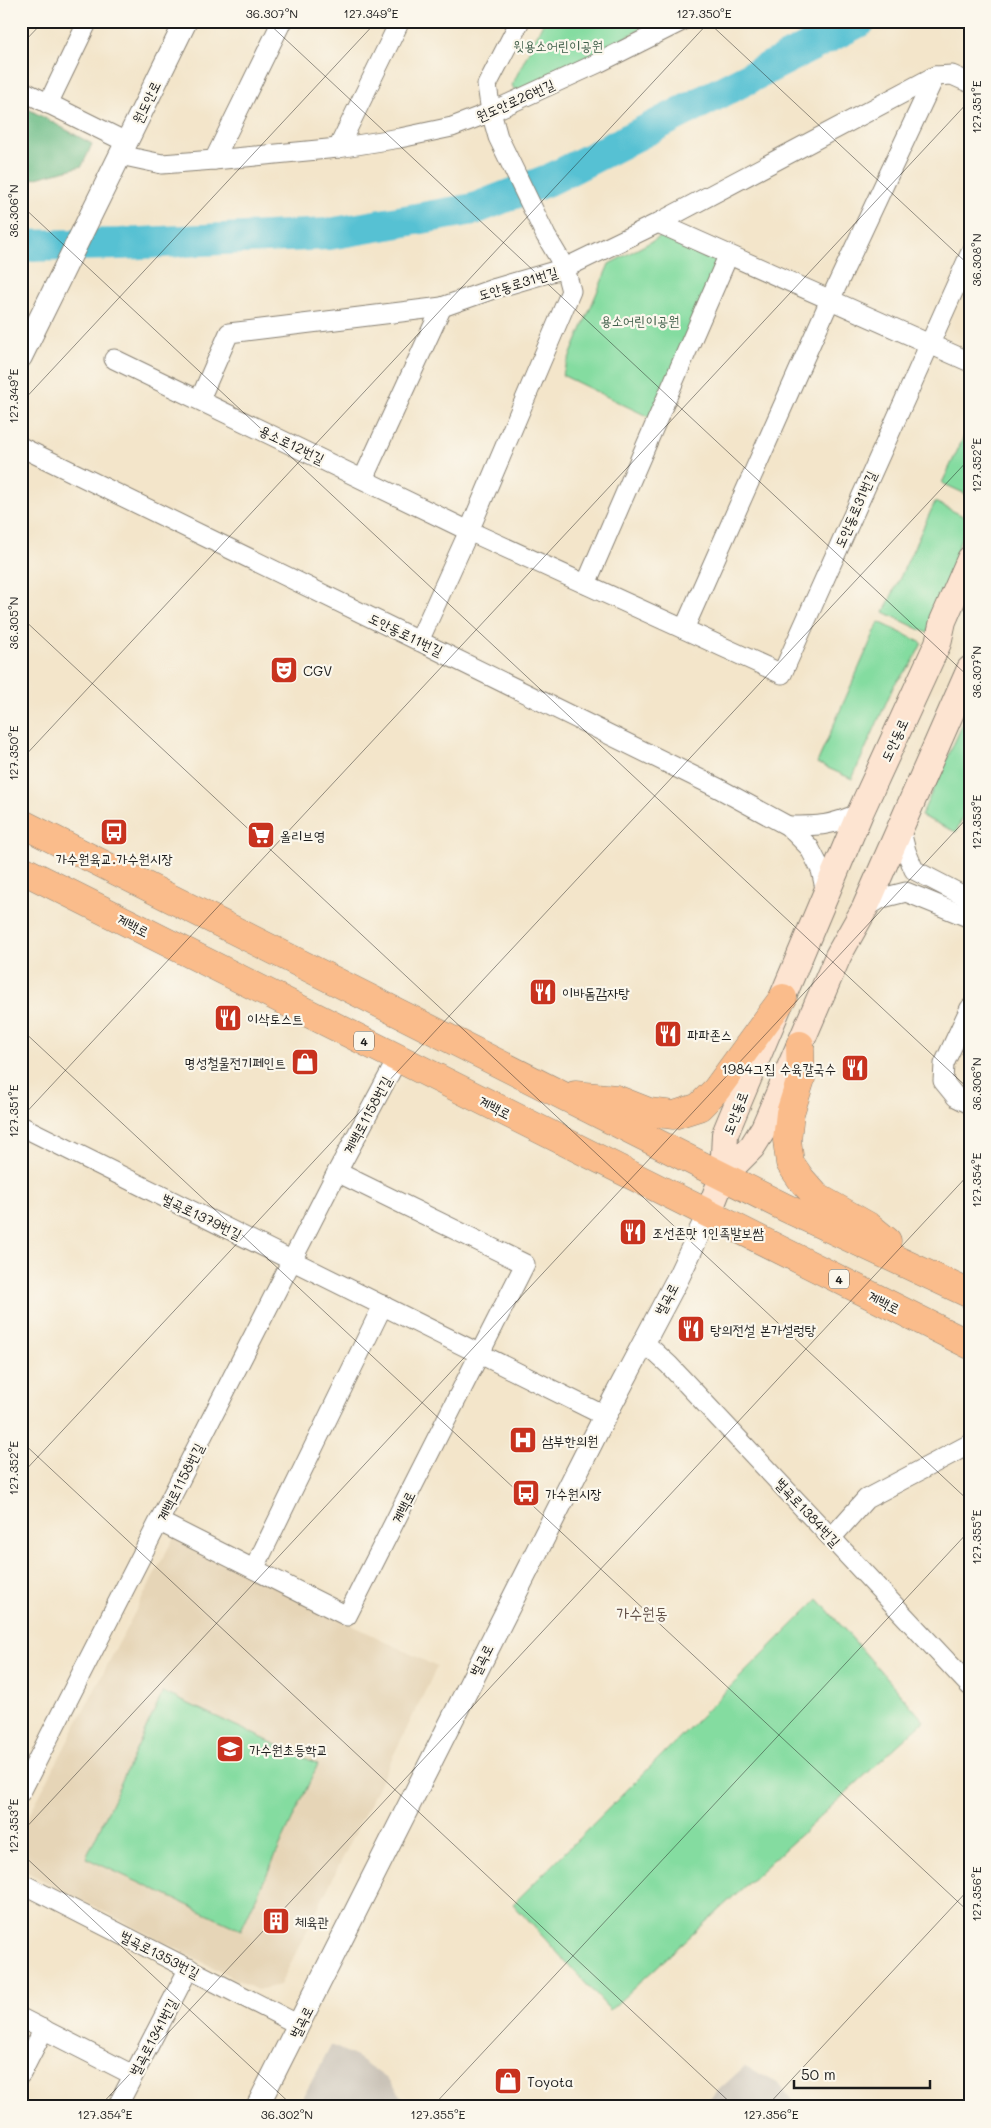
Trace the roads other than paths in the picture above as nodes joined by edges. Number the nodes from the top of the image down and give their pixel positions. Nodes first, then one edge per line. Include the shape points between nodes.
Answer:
1 (88, 21) edge
2 (186, 21) edge
3 (282, 21) edge
4 (400, 21) edge
5 (520, 21) edge
6 (682, 21) edge
7 (935, 76) junction
8 (970, 82) edge
9 (21, 90) edge
10 (48, 104) junction
11 (491, 112) junction
12 (338, 148) junction
13 (123, 149) junction
14 (214, 160) junction
15 (658, 223) junction
16 (970, 254) edge
17 (728, 256) junction
18 (566, 268) junction
19 (830, 300) junction
20 (442, 307) junction
21 (929, 345) junction
22 (21, 357) edge
23 (114, 359) dead end
24 (970, 362) edge
25 (200, 399) junction
26 (21, 447) edge
27 (363, 479) junction
28 (469, 531) junction
29 (970, 559) edge
30 (586, 584) junction
31 (684, 629) junction
32 (419, 641) junction
33 (970, 669) edge
34 (782, 674) joint
35 (860, 813) junction
36 (21, 823) edge
37 (788, 826) junction
38 (900, 828) junction
39 (21, 869) edge
40 (826, 893) junction
41 (970, 900) edge
42 (865, 908) junction
43 (970, 918) edge
44 (783, 998) junction
45 (970, 1008) edge
46 (800, 1045) junction
47 (398, 1058) junction
48 (562, 1095) junction
49 (970, 1104) edge
50 (21, 1126) edge
51 (337, 1172) junction
52 (722, 1176) junction
53 (708, 1214) junction
54 (292, 1260) junction
55 (920, 1270) junction
56 (970, 1294) edge
57 (383, 1305) junction
58 (644, 1342) junction
59 (970, 1345) edge
60 (481, 1354) junction
61 (605, 1416) junction
62 (970, 1444) edge
63 (160, 1522) junction
64 (832, 1537) junction
65 (254, 1569) junction
66 (970, 1686) edge
67 (21, 1792) edge
68 (21, 1883) edge
69 (189, 1968) junction
70 (21, 2018) edge
71 (299, 2026) junction
72 (44, 2030) junction
73 (21, 2074) edge
74 (133, 2075) junction
75 (117, 2107) edge
76 (257, 2107) edge

1 - 10 street
2 - 13 street, 원도안로
3 - 14 street
4 - 12 street
5 - 11 street via 487,85
6 - 11 street, 원도안로26번길
7 - 8 street via 952,75
7 - 15 street, 도안동로31번길
7 - 19 street
9 - 10 street, 원도안로26번길
10 - 13 street, 원도안로26번길
11 - 12 street, 원도안로26번길 via 452,127
11 - 18 street via 498,137 546,236
12 - 14 street, 원도안로26번길
13 - 14 street, 원도안로26번길 via 162,164
13 - 22 street, 원도안로
15 - 17 street
15 - 18 street, 도안동로31번길
16 - 21 street, 도안동로31번길
17 - 19 street
17 - 30 street
18 - 20 street, 도안동로31번길
18 - 28 street via 571,291
19 - 21 street
19 - 31 street
20 - 25 street, 도안동로31번길 via 229,333
20 - 27 street
21 - 24 street
21 - 34 street, 도안동로31번길
23 - 25 street, 용소로12번길
25 - 27 street, 용소로12번길
26 - 32 street, 도안동로11번길
27 - 28 street, 용소로12번길
28 - 30 street, 용소로12번길
28 - 32 street
29 - 35 main road, 도안동로 via 943,620 938,643
30 - 31 street, 용소로12번길
31 - 34 street, 용소로12번길
32 - 37 street, 도안동로11번길 via 718,788
33 - 38 main road, 도안동로
35 - 37 street via 821,826
35 - 40 main road, 도안동로
36 - 48 main road
37 - 40 street via 809,846
38 - 41 street via 914,870
38 - 42 main road, 도안동로
39 - 47 main road, 계백로 / 4
40 - 44 main road, 도안동로
42 - 43 street via 882,898 906,892
42 - 46 main road, 도안동로 via 838,956
44 - 48 main road via 716,1090 699,1107 674,1115 649,1112 616,1099
44 - 52 main road, 도안동로 via 725,1134
45 - 49 street via 944,1064 943,1081 956,1097
46 - 52 main road, 도안동로 via 760,1134 752,1147
46 - 55 main road via 801,1079 790,1113 787,1140 790,1163 817,1197 870,1227
47 - 51 street, 계백로1158번길
47 - 53 main road, 계백로 / 4
48 - 52 main road
50 - 54 street, 벌곡로1379번길
51 - 54 street, 계백로1158번길
51 - 60 street, 계백로 via 525,1264
52 - 53 main road
52 - 55 main road
53 - 58 street, 벌곡로
53 - 59 main road, 계백로 / 4
54 - 57 street, 벌곡로1379번길
54 - 63 street, 계백로1158번길
55 - 56 main road
57 - 60 street, 벌곡로1379번길
57 - 65 street
58 - 61 street, 벌곡로
58 - 64 street, 벌곡로1384번길
60 - 61 street, 벌곡로1379번길
60 - 65 street, 계백로 via 348,1616
61 - 71 street, 벌곡로
62 - 64 street via 866,1499
63 - 65 street
63 - 67 street, 계백로1158번길
64 - 66 street, 벌곡로1384번길
68 - 69 street, 벌곡로1353번길
69 - 71 street, 벌곡로1353번길
69 - 74 street, 벌곡로1341번길
70 - 72 street
71 - 76 street, 벌곡로
72 - 73 street
72 - 74 street
74 - 75 street, 벌곡로1341번길

